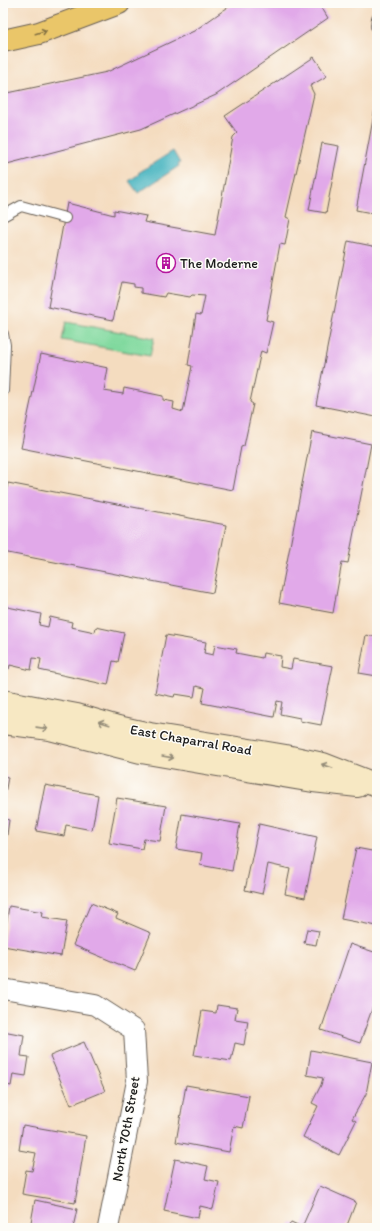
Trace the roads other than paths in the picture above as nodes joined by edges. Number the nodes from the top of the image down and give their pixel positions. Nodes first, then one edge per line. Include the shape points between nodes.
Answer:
1 (119, 3) edge
2 (3, 41) edge
3 (3, 216) edge
4 (64, 218) dead end
5 (3, 334) edge
6 (3, 391) edge
7 (3, 701) edge
8 (3, 723) edge
9 (377, 786) edge
10 (3, 989) edge
11 (108, 1228) edge

2 -> 1 main road via 39,33
3 - 4 lane via 21,206
5 - 6 lane
9 -> 7 main road, East Chaparral Road via 323,764 150,734 77,715
8 -> 9 main road, East Chaparral Road via 50,729 148,753 313,781
10 - 11 street, North 70th Street via 95,1005 134,1030 137,1082

